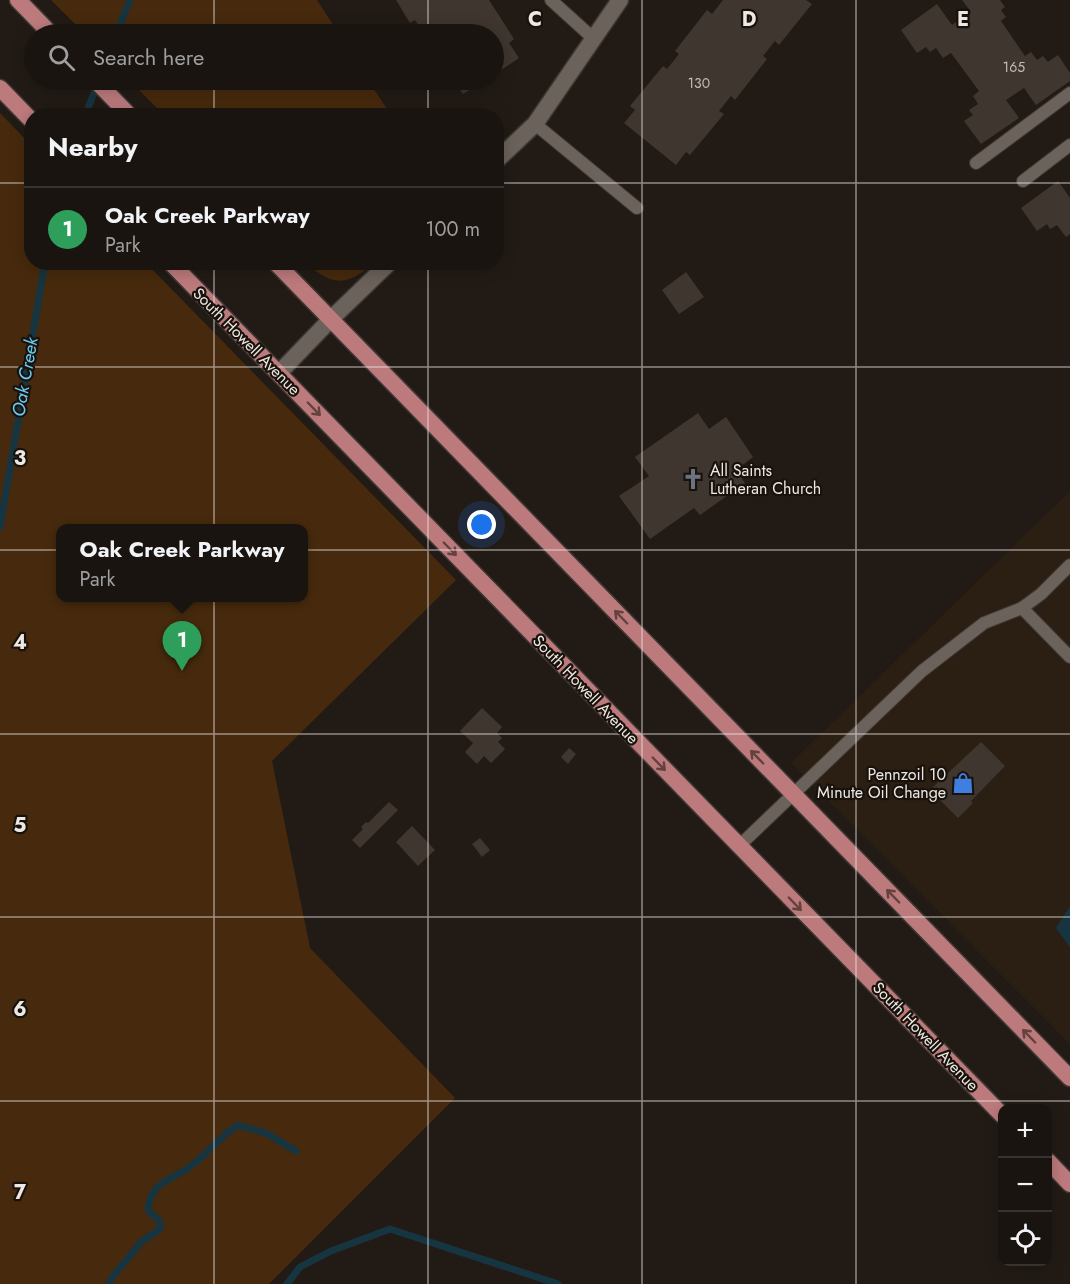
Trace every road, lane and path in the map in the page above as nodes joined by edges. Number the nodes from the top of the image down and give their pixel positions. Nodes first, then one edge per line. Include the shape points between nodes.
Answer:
1 (18, 0) edge
2 (551, 0) edge
3 (620, 0) edge
4 (41, 24) edge
5 (594, 39) junction
6 (0, 88) edge
7 (105, 90) edge
8 (1070, 93) edge
9 (122, 108) edge
10 (24, 113) edge
11 (535, 124) junction
12 (1070, 145) edge
13 (504, 153) edge
14 (976, 163) dead end
15 (1023, 181) dead end
16 (637, 208) dead end
17 (178, 270) edge
18 (283, 270) edge
19 (382, 270) edge
20 (331, 319) junction
21 (279, 373) junction
22 (1070, 565) edge
23 (1022, 608) junction
24 (1070, 657) edge
25 (794, 794) junction
26 (739, 846) junction
27 (1070, 1078) edge
28 (998, 1111) edge
29 (1052, 1166) edge
30 (1070, 1184) edge

1 - 4 main road
2 - 5 lane
3 - 5 street
5 - 11 street
6 - 10 main road
7 - 9 main road
8 - 14 lane
11 - 13 street
11 - 16 lane
12 - 15 lane
17 - 21 main road, South Howell Avenue
18 - 20 main road
19 - 20 street
20 - 21 street
25 -> 20 main road
21 -> 26 main road, South Howell Avenue
22 - 23 lane
23 - 24 lane
23 - 25 lane via 984,622 922,671
25 - 26 lane
27 -> 25 main road
26 -> 28 main road, South Howell Avenue
29 - 30 main road

